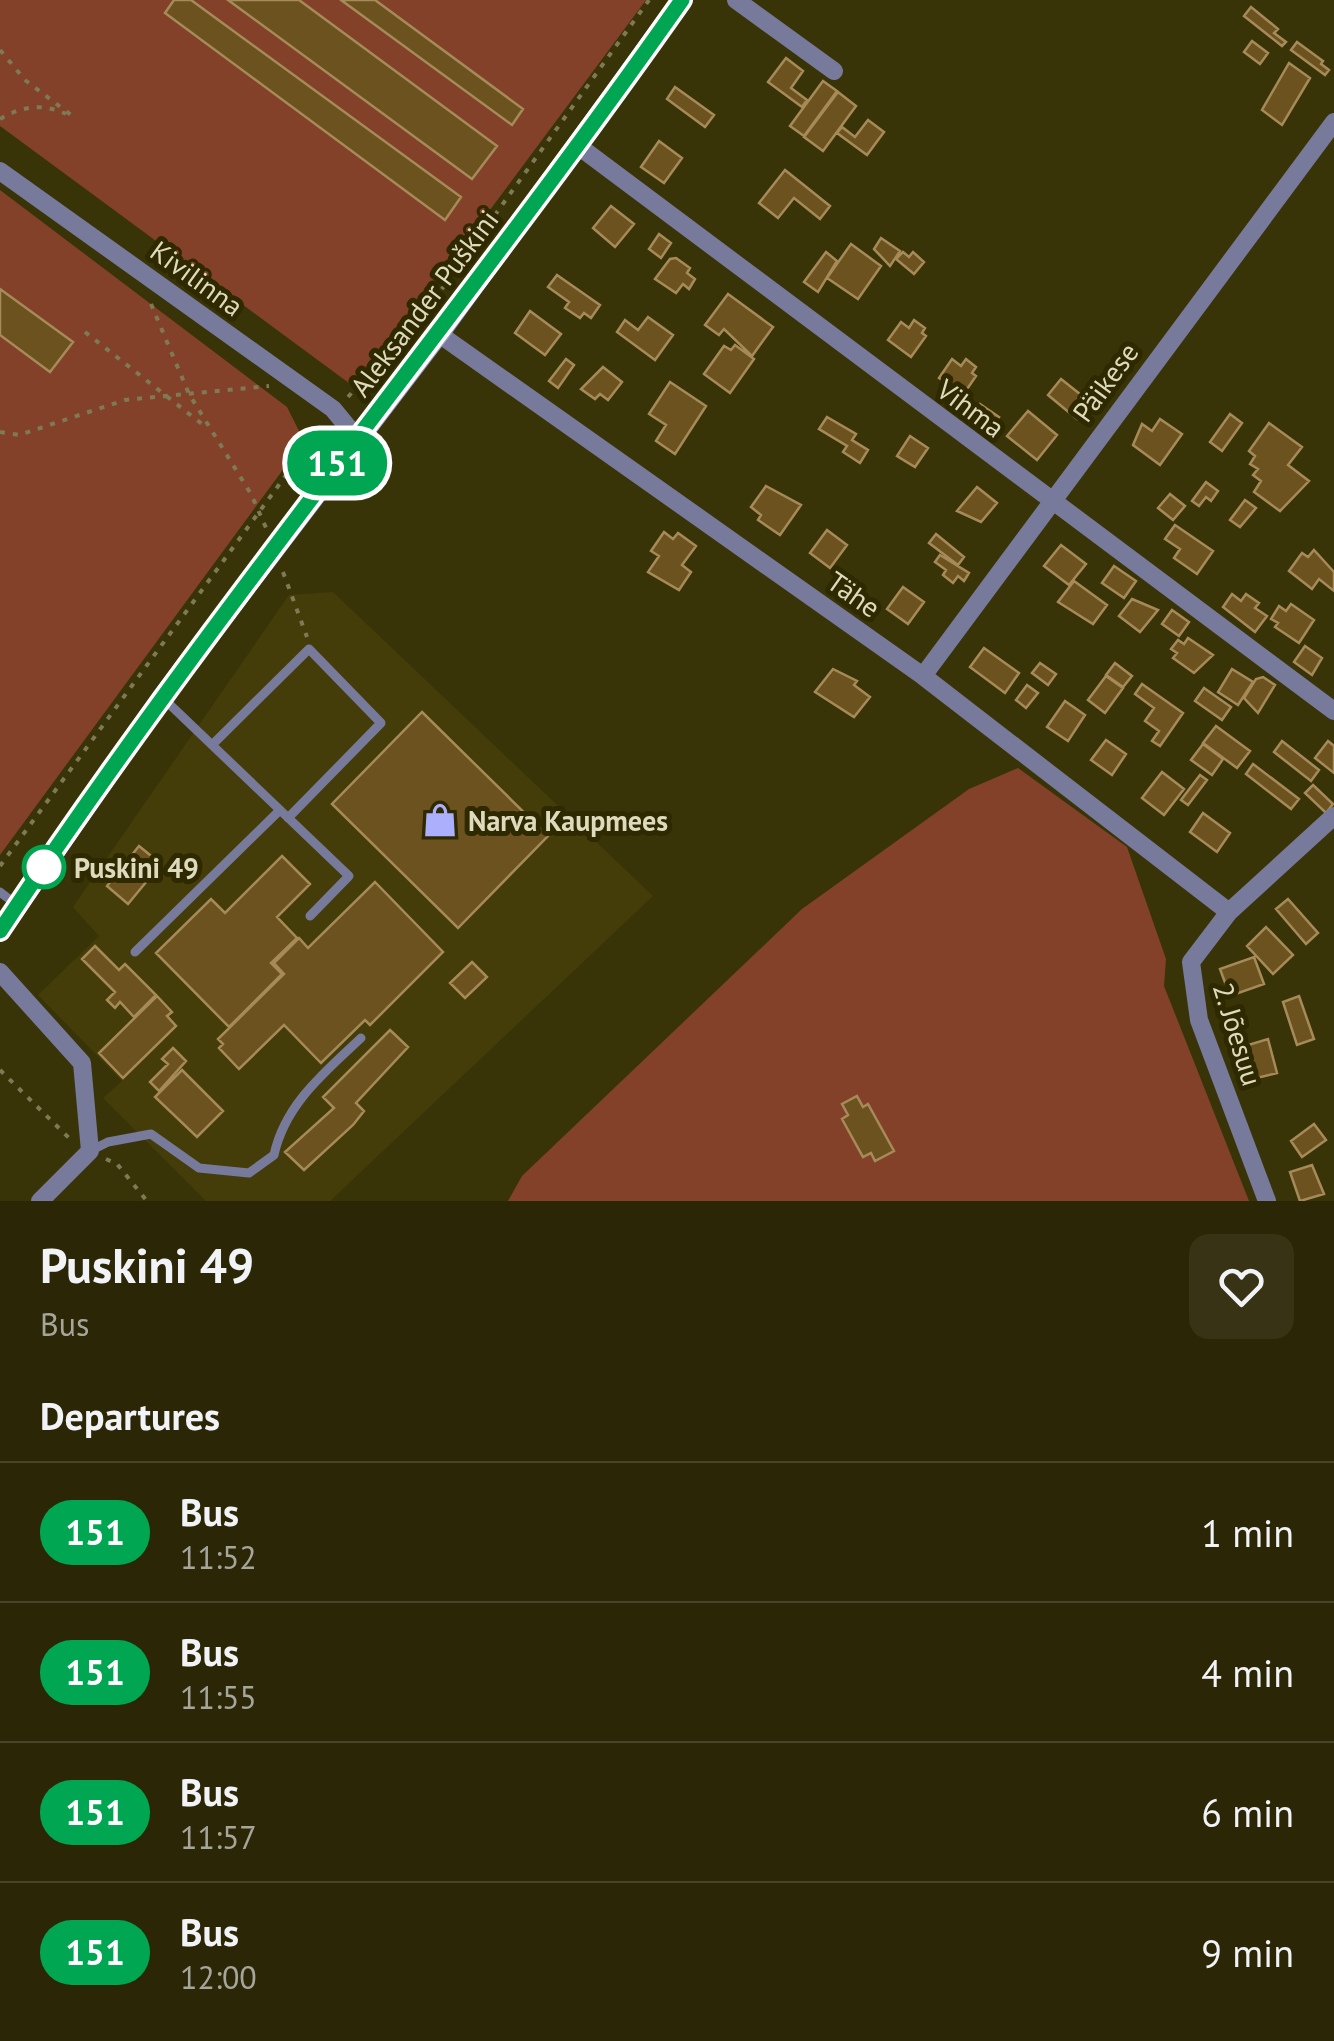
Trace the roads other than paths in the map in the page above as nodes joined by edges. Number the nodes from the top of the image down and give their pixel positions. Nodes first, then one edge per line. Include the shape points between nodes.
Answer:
1 (682, 0) edge
2 (736, 0) edge
3 (834, 70) dead end
4 (1334, 122) edge
5 (577, 144) junction
6 (0, 171) edge
7 (439, 334) junction
8 (356, 437) junction
9 (1051, 503) junction
10 (923, 676) junction
11 (162, 697) junction
12 (1334, 710) edge
13 (212, 745) junction
14 (280, 810) junction
15 (1334, 816) edge
16 (288, 818) junction
17 (9, 899) edge
18 (1228, 912) junction
19 (310, 916) dead end
20 (0, 931) edge
21 (135, 952) dead end
22 (0, 972) edge
23 (361, 1038) dead end
24 (90, 1151) junction
25 (40, 1201) edge
26 (1267, 1201) edge

1 - 5 main road, Aleksander Puškini
2 - 3 street
4 - 9 street, Päikese
5 - 7 main road, Aleksander Puškini
5 - 9 street, Vihma
6 - 8 street, Kivilinna via 332,409
7 - 8 main road, Aleksander Puškini
7 - 10 street, Tähe
8 - 11 main road, Aleksander Puškini
9 - 10 street, Päikese
9 - 12 street, Vihma
10 - 18 street, Tähe
11 - 13 lane
11 - 17 main road, Aleksander Puškini
13 - 14 lane
13 - 16 lane via 310,648 381,723
14 - 16 lane
14 - 21 lane
15 - 18 street, 2. Jõesuu
16 - 19 lane via 349,876
17 - 20 main road, Aleksander Puškini
18 - 26 street, 2. Jõesuu via 1191,962 1191,987
22 - 24 street via 82,1062
23 - 24 lane via 304,1092 274,1155 249,1174 198,1168 152,1134
24 - 25 street

